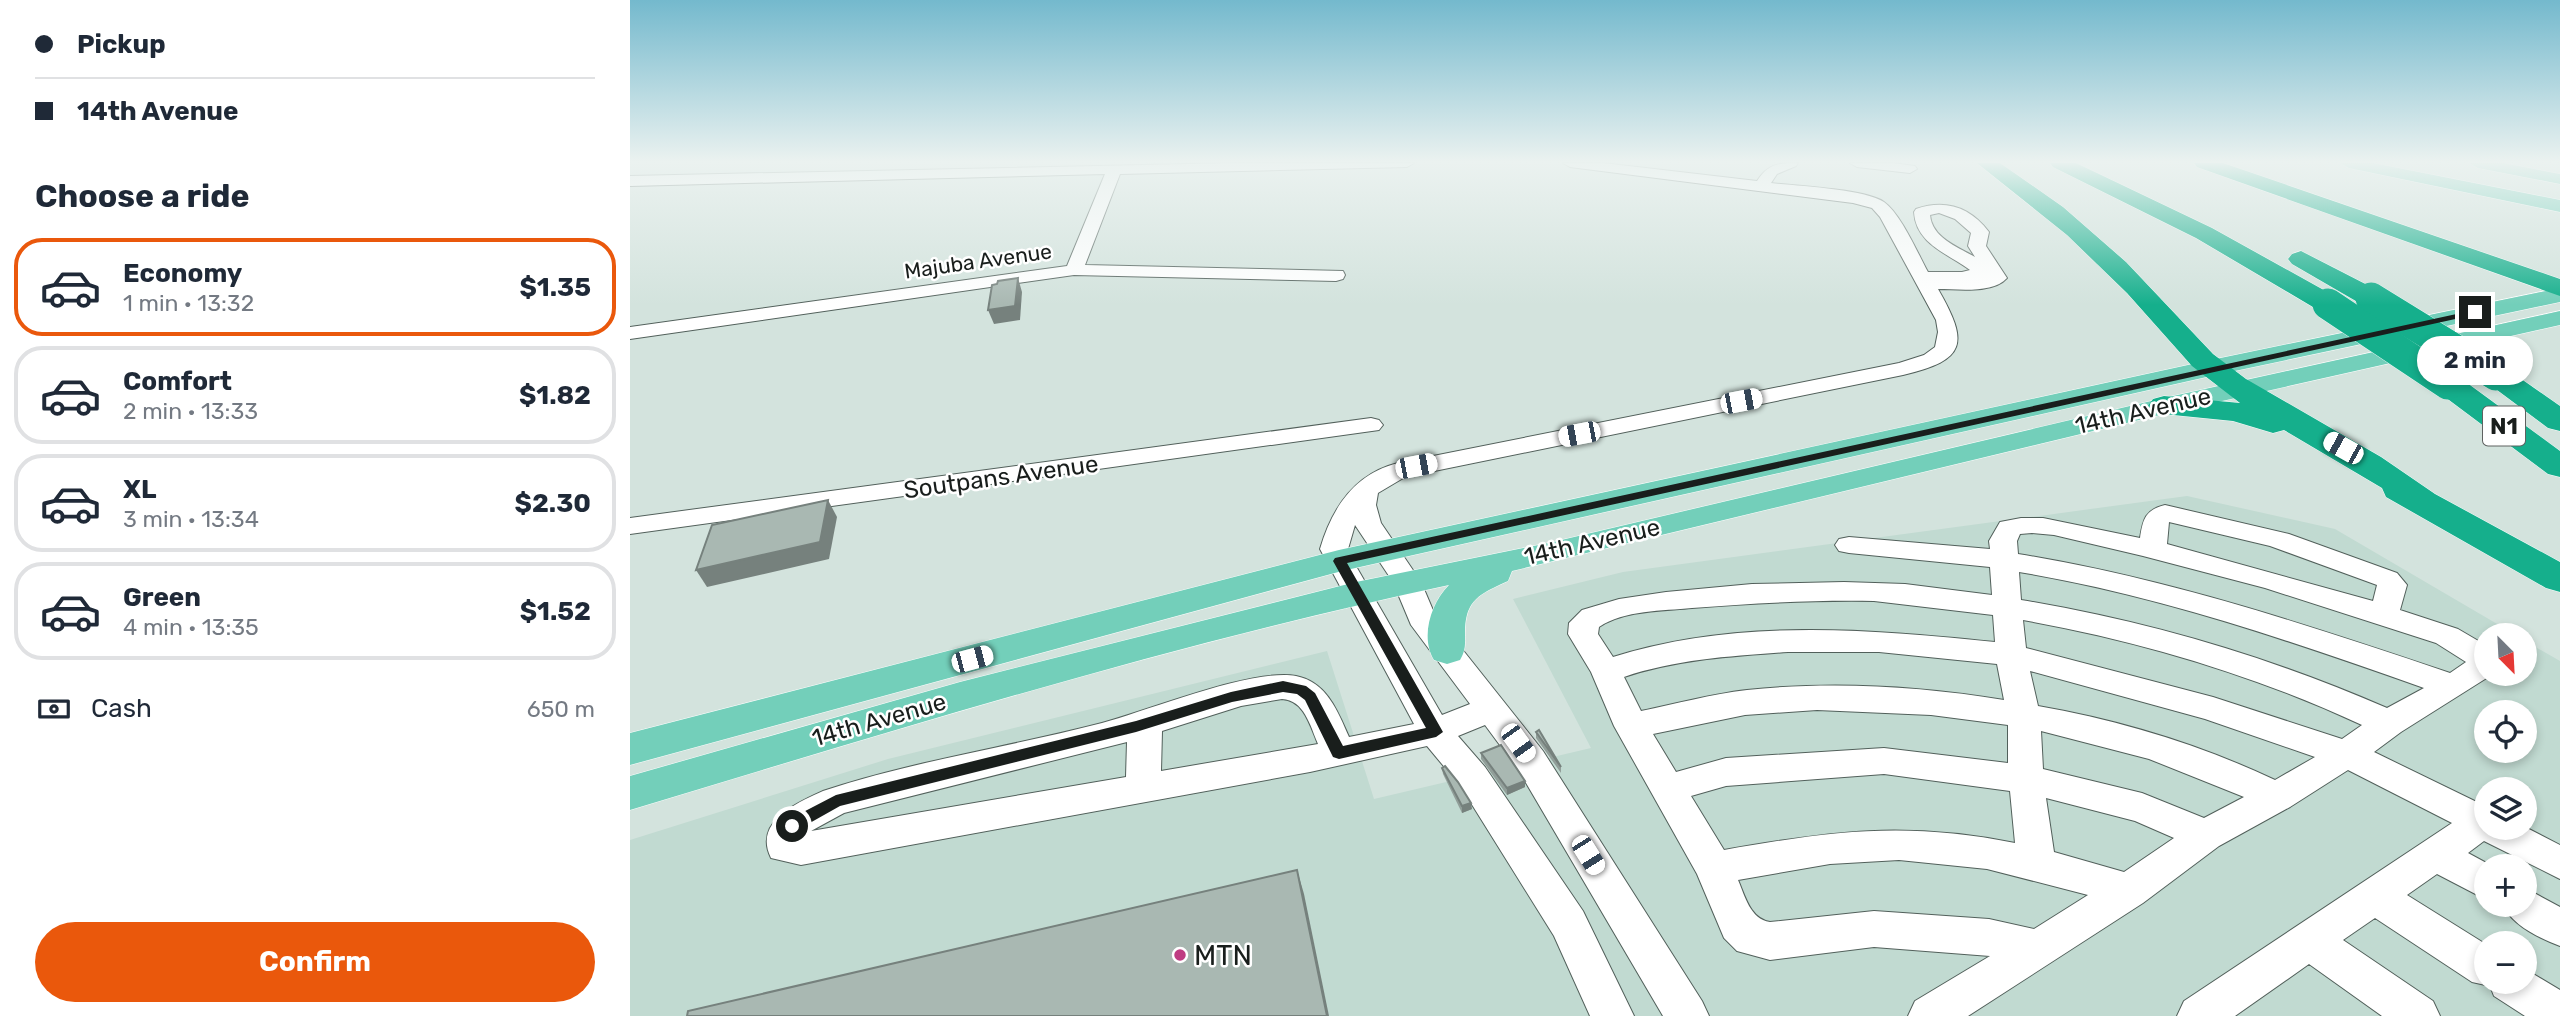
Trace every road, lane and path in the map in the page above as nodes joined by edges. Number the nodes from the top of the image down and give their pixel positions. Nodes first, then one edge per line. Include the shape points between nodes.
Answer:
1 (1098, 210) edge
2 (1883, 210) edge
3 (1926, 210) edge
4 (1948, 210) edge
5 (2054, 210) edge
6 (2158, 210) edge
7 (2209, 210) edge
8 (2339, 210) edge
9 (2219, 215) dead end
10 (2278, 247) dead end
11 (1074, 270) junction
12 (1336, 275) dead end
13 (1923, 280) junction
14 (2560, 288) edge
15 (2560, 295) edge
16 (2560, 318) edge
17 (630, 332) edge
18 (2211, 368) junction
19 (2238, 388) junction
20 (2164, 406) junction
21 (2560, 421) edge
22 (1371, 425) dead end
23 (2560, 467) edge
24 (1364, 491) junction
25 (2421, 500) junction
26 (630, 526) edge
27 (1849, 545) dead end
28 (2153, 548) junction
29 (1388, 550) junction
30 (1553, 552) junction
31 (2004, 560) junction
32 (1339, 561) junction
33 (2560, 579) edge
34 (1407, 582) junction
35 (1356, 593) junction
36 (2007, 608) junction
37 (2384, 615) junction
38 (1447, 651) junction
39 (2011, 655) junction
40 (1606, 671) junction
41 (2451, 685) junction
42 (1493, 708) junction
43 (2024, 716) junction
44 (1146, 723) junction
45 (2389, 723) junction
46 (1631, 726) junction
47 (1436, 732) junction
48 (630, 749) edge
49 (1339, 753) junction
50 (2347, 754) junction
51 (2026, 779) junction
52 (1143, 789) junction
53 (1668, 789) junction
54 (630, 793) edge
55 (2277, 797) junction
56 (2474, 818) edge
57 (2474, 833) edge
58 (2206, 835) junction
59 (2516, 840) edge
60 (2436, 854) junction
61 (2036, 862) junction
62 (2560, 863) edge
63 (1714, 868) junction
64 (2474, 876) edge
65 (2129, 891) junction
66 (2374, 897) junction
67 (2537, 914) edge
68 (2560, 928) edge
69 (2310, 941) junction
70 (2037, 948) junction
71 (2474, 960) edge
72 (2528, 994) edge
73 (2560, 1014) edge
74 (1612, 1016) edge
75 (1686, 1016) edge
76 (1930, 1016) edge
77 (2199, 1016) edge
78 (2418, 1016) edge

1 - 11 street
2 - 13 street
3 - 13 street via 1921,219 1926,232 1979,270 1962,278
4 - 13 street via 1965,215 1980,232 1977,246 1998,278 1982,283
5 - 18 highway
6 - 23 highway, N1, bridge via 2328,304 2448,384
7 - 9 highway
8 - 14 highway
10 - 21 highway, N1, bridge via 2496,375
11 - 12 street, Majuba Avenue
11 - 17 street, Majuba Avenue
13 - 24 street via 1950,335 1943,353 1933,360 1416,466 1385,476
15 - 18 main road, 14th Avenue
16 - 19 main road, 14th Avenue
18 - 19 highway
18 - 29 main road, 14th Avenue
19 - 20 main road, 14th Avenue
19 - 25 highway via 2364,460
20 - 25 highway via 2258,417
20 - 30 main road, 14th Avenue
22 - 26 street, Soutpans Avenue
24 - 29 street via 1368,524
24 - 32 street via 1350,503 1337,537 1334,549
25 - 33 highway
27 - 31 street
28 - 31 lane via 2019,525 2005,536
28 - 37 lane
28 - 37 street via 2155,518 2165,513 2279,540 2387,579 2393,585
29 - 32 main road, 14th Avenue
29 - 34 street
30 - 34 main road, 14th Avenue
30 - 38 main road via 1461,592 1446,616
31 - 36 lane
31 - 41 street via 2135,586 2312,637
32 - 35 street
32 - 48 main road, 14th Avenue
34 - 35 main road, 14th Avenue
34 - 38 street via 1422,618
35 - 47 street
35 - 54 main road, 14th Avenue via 960,696
36 - 39 lane
36 - 40 lane via 1933,597 1828,592 1676,600 1586,620 1583,634
36 - 45 lane via 2177,645 2280,676
37 - 41 lane via 2448,636 2478,656 2483,665
38 - 42 street
39 - 40 street via 1879,641 1788,641 1643,659
39 - 43 lane
39 - 50 street via 2213,709
40 - 46 lane
41 - 45 street
42 - 47 street
42 - 75 street via 1531,761
43 - 46 street via 1866,699 1790,700 1739,703
43 - 51 lane
43 - 55 street via 2157,748
44 - 49 street via 1231,697 1294,687 1310,697
44 - 52 street
44 - 52 street via 836,801 792,826 786,832 785,847 801,849
45 - 50 street
46 - 53 lane
47 - 49 street
47 - 74 street via 1473,776 1569,924
49 - 52 street
50 - 55 street
50 - 56 street
51 - 53 street via 1884,761 1726,772
51 - 58 street via 2142,808
51 - 61 lane
53 - 63 lane
55 - 58 street
57 - 60 street
58 - 65 street
59 - 62 lane
60 - 64 street
60 - 66 street
61 - 63 street via 1898,844 1803,852
61 - 65 street
63 - 70 lane via 1738,925 1751,938 1874,929 1989,937
65 - 70 street
66 - 69 street
66 - 71 street
67 - 68 street
69 - 77 street
69 - 78 street
70 - 76 street
72 - 73 lane

